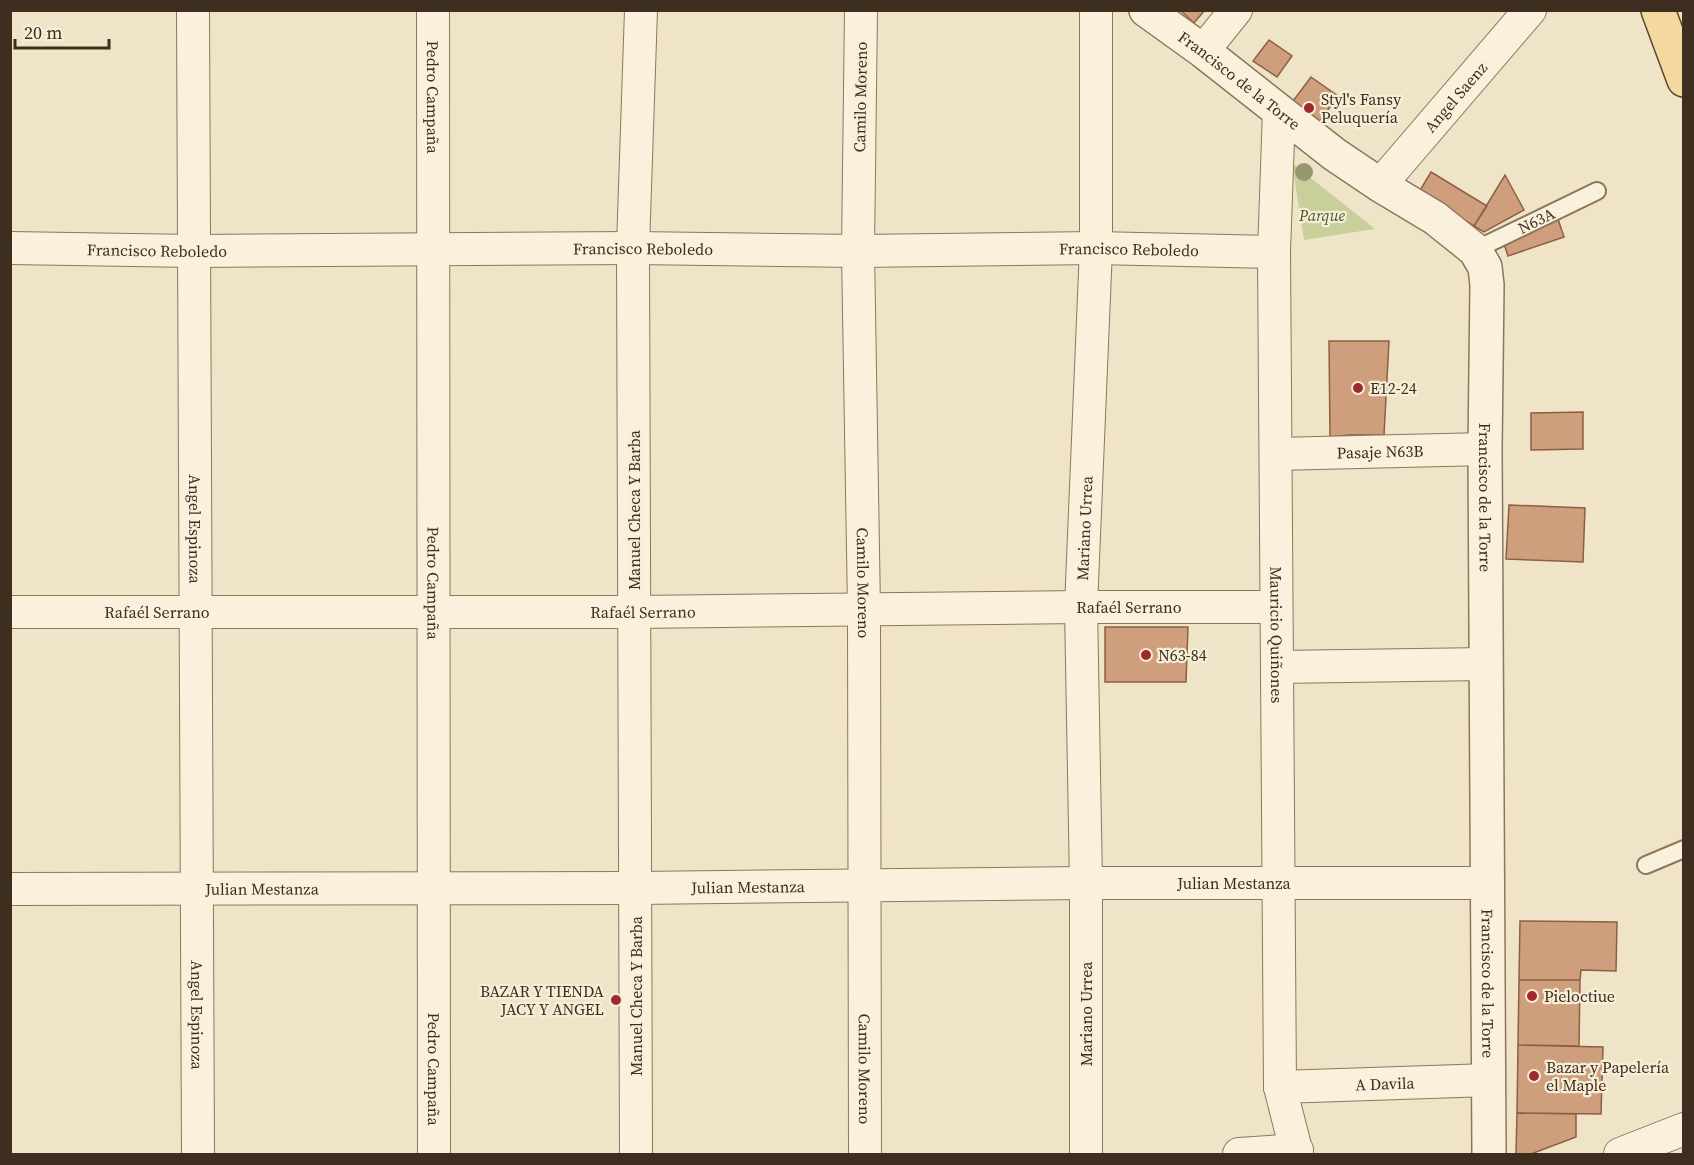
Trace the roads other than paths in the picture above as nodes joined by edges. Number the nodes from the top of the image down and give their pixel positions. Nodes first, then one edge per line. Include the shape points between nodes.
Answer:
1 (194, 10) edge
2 (433, 10) edge
3 (641, 10) edge
4 (861, 10) edge
5 (1096, 10) edge
6 (1146, 10) edge
7 (1236, 10) edge
8 (1530, 10) edge
9 (1658, 10) edge
10 (1203, 51) junction
11 (1683, 80) edge
12 (1279, 111) junction
13 (1380, 185) junction
14 (1597, 191) dead end
15 (10, 248) edge
16 (634, 248) junction
17 (1096, 248) junction
18 (433, 249) junction
19 (1474, 250) junction
20 (194, 251) junction
21 (858, 251) junction
22 (1275, 252) junction
23 (1485, 449) junction
24 (1276, 454) junction
25 (1081, 607) junction
26 (1276, 607) junction
27 (864, 609) junction
28 (10, 612) edge
29 (196, 612) junction
30 (433, 612) junction
31 (633, 612) junction
32 (1486, 664) junction
33 (1277, 667) junction
34 (1683, 849) edge
35 (1646, 865) dead end
36 (1086, 883) junction
37 (1278, 884) junction
38 (1487, 884) junction
39 (864, 886) junction
40 (197, 888) junction
41 (434, 888) junction
42 (636, 888) junction
43 (10, 889) edge
44 (1489, 1080) junction
45 (1280, 1087) junction
46 (1683, 1129) edge
47 (1297, 1152) edge
48 (198, 1155) edge
49 (434, 1155) edge
50 (636, 1155) edge
51 (865, 1155) edge
52 (1086, 1155) edge
53 (1239, 1155) edge
54 (1490, 1155) edge
55 (1620, 1155) edge

1 - 20 street, Angel Espinoza
2 - 18 street, Pedro Campaña
3 - 16 street, Manuel Checa Y Barba
4 - 21 street, Camilo Moreno
5 - 17 street, Mariano Urrea
6 - 10 street, Francisco de la Torre
7 - 10 street
8 - 13 street, Angel Saenz
9 - 11 main road
10 - 12 street, Francisco de la Torre
12 - 13 street, Francisco de la Torre
12 - 22 street, Mauricio Quiñones
13 - 19 street, Francisco de la Torre via 1436,218
14 - 19 lane, N63A
15 - 20 street, Francisco Reboledo
16 - 18 street, Francisco Reboledo
16 - 21 street, Francisco Reboledo
16 - 31 street, Manuel Checa Y Barba
17 - 21 street, Francisco Reboledo
17 - 22 street, Francisco Reboledo
17 - 25 street, Mariano Urrea
18 - 20 street, Francisco Reboledo
18 - 30 street, Pedro Campaña
19 - 23 street, Francisco de la Torre via 1485,267 1487,285
20 - 29 street, Angel Espinoza
21 - 27 street, Camilo Moreno
22 - 24 street, Mauricio Quiñones
23 - 24 street, Pasaje N63B
23 - 32 street, Francisco de la Torre
24 - 26 street, Mauricio Quiñones
25 - 26 street, Rafaél Serrano
25 - 27 street, Rafaél Serrano
25 - 36 street, Mariano Urrea
26 - 33 street, Mauricio Quiñones
27 - 31 street, Rafaél Serrano
27 - 39 street, Camilo Moreno
28 - 29 street, Rafaél Serrano
29 - 30 street, Rafaél Serrano
29 - 40 street, Angel Espinoza
30 - 31 street, Rafaél Serrano
30 - 41 street, Pedro Campaña
31 - 42 street, Manuel Checa Y Barba
32 - 33 street
32 - 38 street, Francisco de la Torre
33 - 37 street, Mauricio Quiñones
34 - 35 lane
36 - 37 street, Julian Mestanza
36 - 39 street, Julian Mestanza
36 - 52 street, Mariano Urrea
37 - 38 street, Julian Mestanza
37 - 45 street, Mauricio Quiñones
38 - 44 street, Francisco de la Torre
39 - 42 street, Julian Mestanza
39 - 51 street, Camilo Moreno
40 - 41 street, Julian Mestanza
40 - 43 street, Julian Mestanza
40 - 48 street, Angel Espinoza
41 - 42 street, Julian Mestanza
41 - 49 street, Pedro Campaña
42 - 50 street, Manuel Checa Y Barba
44 - 45 street, A Davila
44 - 54 street, Francisco de la Torre
45 - 47 street, Mauricio Quiñones
46 - 55 street
47 - 53 street

